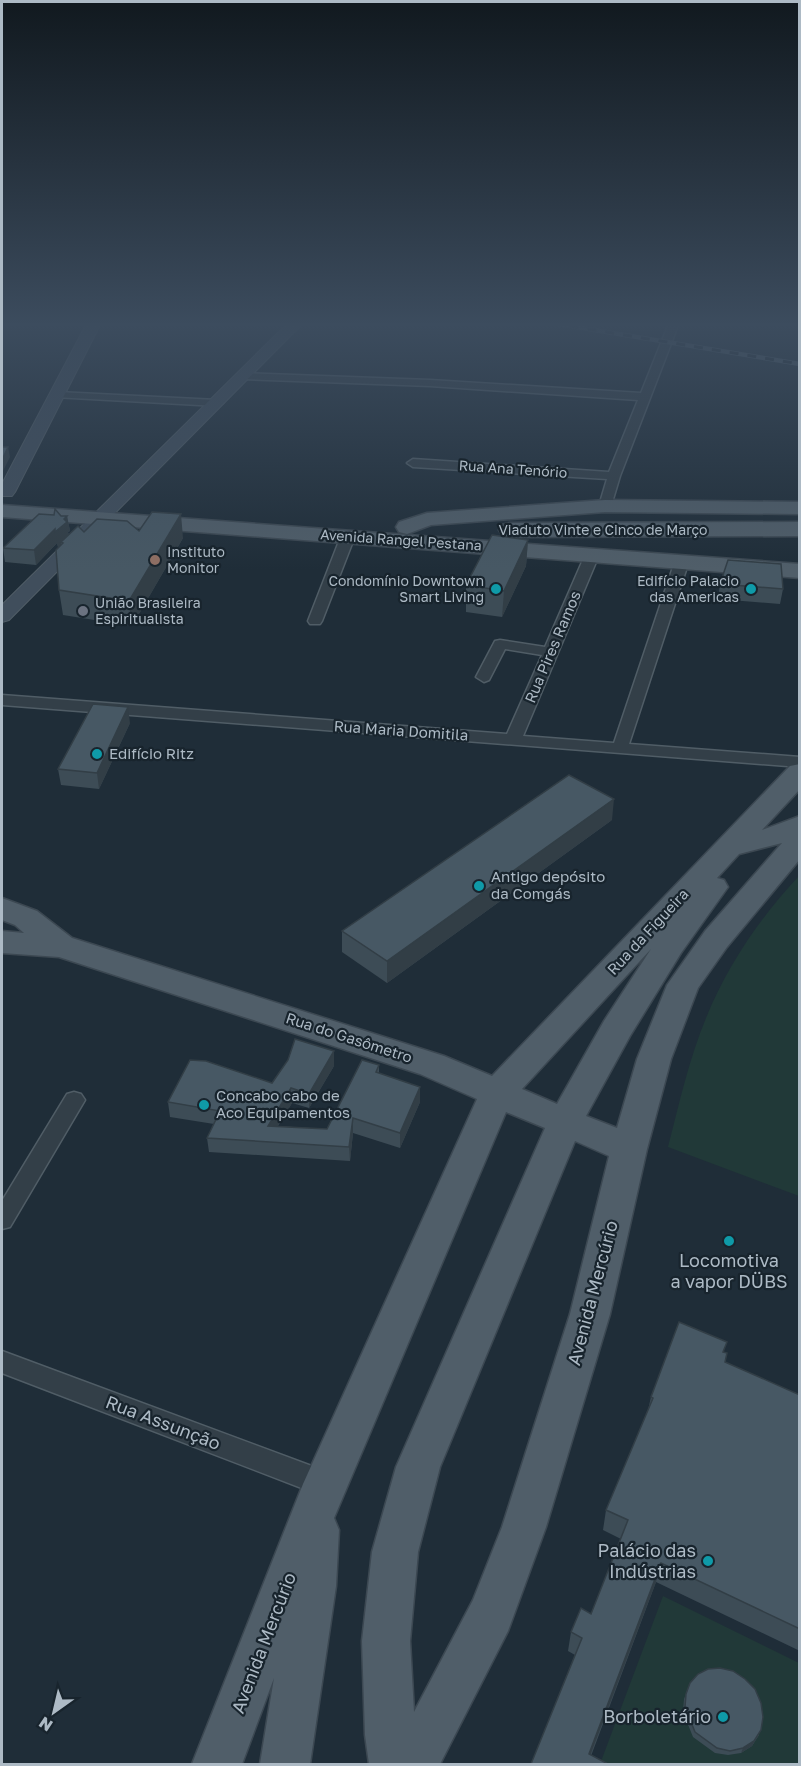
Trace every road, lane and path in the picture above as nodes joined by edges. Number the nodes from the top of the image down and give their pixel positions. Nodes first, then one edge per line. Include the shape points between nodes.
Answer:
1 (52, 405) edge
2 (215, 405) edge
3 (642, 405) edge
4 (413, 463) dead end
5 (614, 476) junction
6 (2, 500) edge
7 (605, 506) junction
8 (800, 508) edge
9 (104, 512) junction
10 (407, 527) junction
11 (445, 529) junction
12 (800, 530) edge
13 (348, 536) junction
14 (592, 555) junction
15 (800, 560) edge
16 (682, 561) junction
17 (800, 571) edge
18 (2, 616) edge
19 (315, 621) dead end
20 (551, 652) junction
21 (484, 677) dead end
22 (2, 700) edge
23 (513, 740) junction
24 (620, 748) junction
25 (800, 762) edge
26 (800, 772) edge
27 (800, 825) edge
28 (800, 840) edge
29 (729, 847) junction
30 (2, 908) edge
31 (2, 942) edge
32 (670, 945) junction
33 (61, 946) junction
34 (654, 1059) junction
35 (497, 1093) junction
36 (74, 1100) dead end
37 (565, 1122) junction
38 (629, 1149) junction
39 (2, 1220) edge
40 (2, 1362) edge
41 (322, 1492) junction
42 (217, 1764) edge
43 (285, 1764) edge
44 (394, 1764) edge
45 (413, 1764) edge

1 - 6 street
2 - 9 street
3 - 5 street
4 - 5 street, Rua Ana Tenório
5 - 7 street
6 - 9 main road, Avenida Rangel Pestana
6 - 9 main road
7 - 8 main road
7 - 10 main road via 427,519
9 - 10 main road, Avenida Rangel Pestana
9 - 13 main road, Avenida Rangel Pestana
9 - 18 street
10 - 11 main road, Viaduto Vinte e Cinco de Março
11 - 12 main road, Viaduto Vinte e Cinco de Março
11 - 15 main road, Avenida Rangel Pestana via 497,541
13 - 14 main road, Avenida Rangel Pestana
13 - 19 street
14 - 16 main road, Avenida Rangel Pestana
14 - 20 street, Rua Pires Ramos
16 - 17 main road, Avenida Rangel Pestana
16 - 24 street
20 - 21 street via 500,644
20 - 23 street, Rua Pires Ramos
22 - 23 street, Rua Maria Domitila
23 - 24 street, Rua Maria Domitila
24 - 25 street, Rua Maria Domitila
26 - 29 main road, Rua da Figueira
27 - 29 main road
28 - 34 main road, Avenida Mercúrio via 716,939 683,985
29 - 32 main road via 727,869
29 - 35 main road, Rua da Figueira
30 - 33 main road, Rua do Gasômetro via 26,918
31 - 33 main road, Rua do Gasômetro
32 - 34 main road via 674,961 648,1034
32 - 37 main road via 616,1030
33 - 35 main road, Rua do Gasômetro via 432,1065
34 - 38 main road, Avenida Mercúrio
35 - 37 main road, Rua do Gasômetro
35 - 41 main road, Avenida Mercúrio
36 - 39 street
37 - 38 main road, Rua do Gasômetro
37 - 44 main road via 418,1467 395,1552 386,1641
38 - 45 main road, Avenida Mercúrio via 590,1314 524,1527 491,1614
40 - 41 street, Rua Assunção
41 - 42 main road, Avenida Mercúrio
41 - 43 main road via 313,1586

